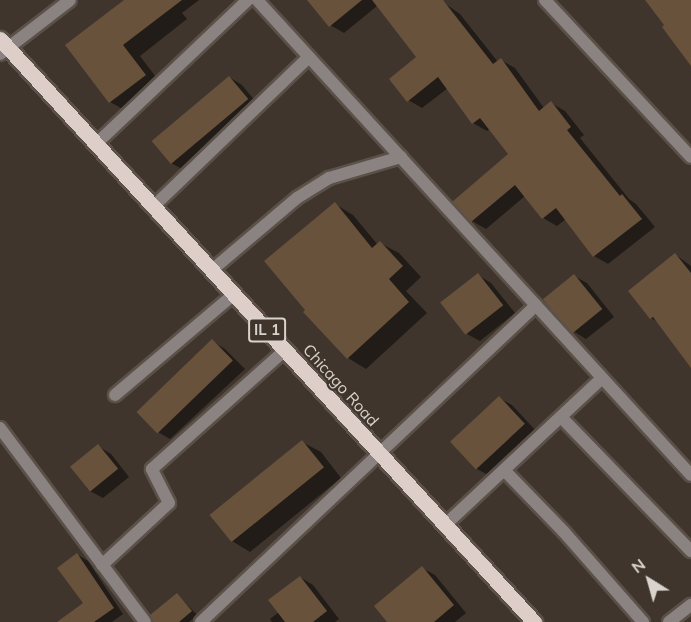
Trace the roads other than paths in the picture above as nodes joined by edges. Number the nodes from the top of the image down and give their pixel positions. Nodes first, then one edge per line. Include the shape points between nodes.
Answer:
1 (70, 0) edge
2 (248, 0) edge
3 (257, 0) edge
4 (545, 0) edge
5 (3, 47) edge
6 (309, 57) junction
7 (96, 144) junction
8 (401, 157) junction
9 (691, 157) edge
10 (153, 206) junction
11 (212, 270) junction
12 (234, 294) junction
13 (536, 305) junction
14 (285, 350) junction
15 (602, 378) junction
16 (115, 395) dead end
17 (561, 417) junction
18 (0, 428) edge
19 (380, 454) junction
20 (504, 470) junction
21 (691, 475) edge
22 (445, 525) junction
23 (691, 551) edge
24 (102, 565) junction
25 (691, 605) edge
26 (145, 622) edge
27 (201, 622) edge
28 (534, 622) edge
29 (643, 622) edge
30 (669, 622) edge

1 - 5 street
2 - 7 street
3 - 6 street
4 - 9 street
5 - 7 main road, Chicago Road / IL 1
6 - 8 street
6 - 10 street
7 - 10 main road, Chicago Road / IL 1
8 - 11 street via 329,178 297,198
8 - 13 street
10 - 11 main road, Chicago Road / IL 1
11 - 12 main road, Chicago Road / IL 1
12 - 14 main road, Chicago Road / IL 1
12 - 16 street
13 - 15 street
13 - 19 street
14 - 19 main road, Chicago Road / IL 1
14 - 24 street via 152,469 169,503
15 - 17 street
15 - 21 street
17 - 20 street
17 - 23 street
18 - 24 street
19 - 22 main road, Chicago Road / IL 1
19 - 27 street
20 - 22 street
20 - 29 street
22 - 28 main road, Chicago Road / IL 1
24 - 26 street
25 - 30 street

